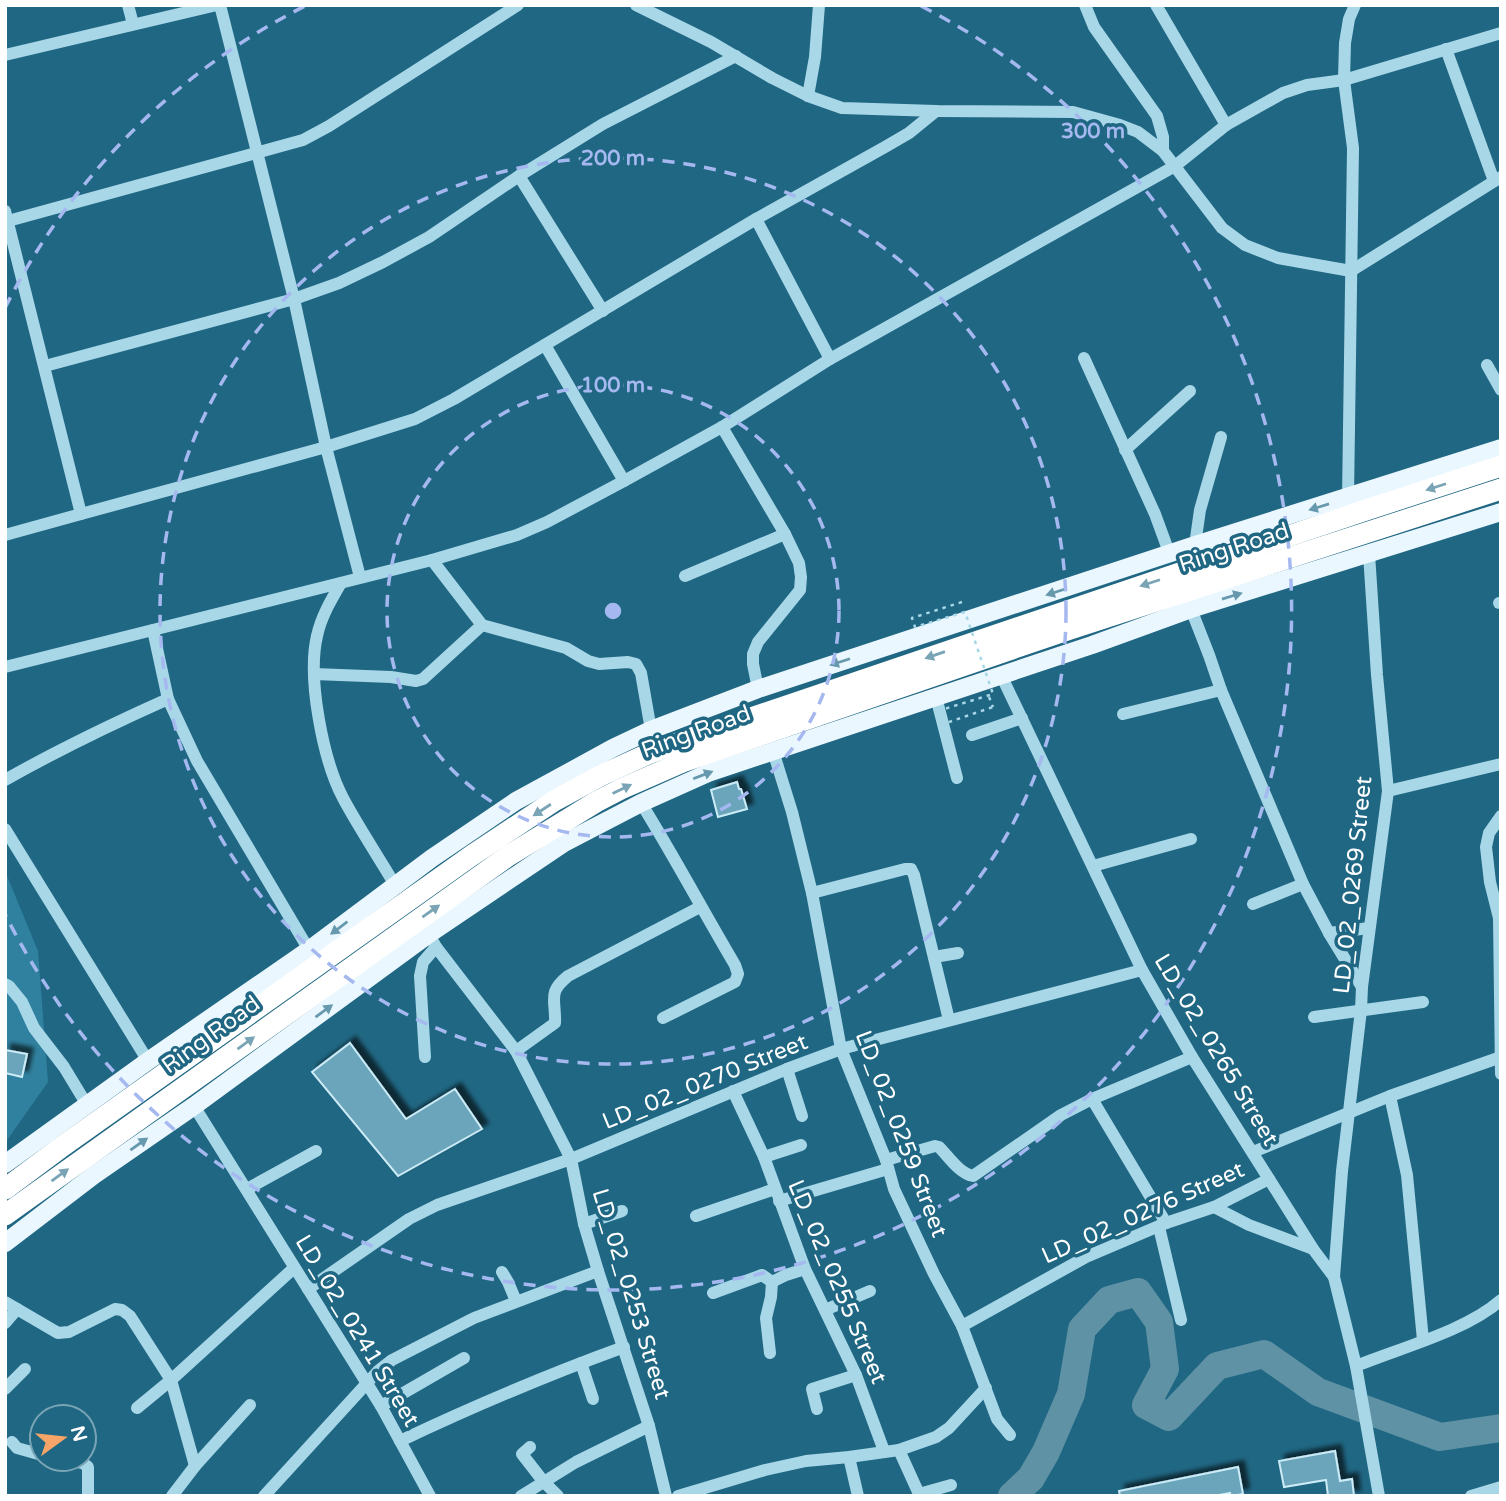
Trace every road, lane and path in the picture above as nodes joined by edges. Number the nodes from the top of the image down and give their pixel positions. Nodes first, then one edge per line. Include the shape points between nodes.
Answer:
1 (128, 5) edge
2 (219, 5) edge
3 (518, 5) edge
4 (636, 5) edge
5 (819, 5) edge
6 (1085, 5) edge
7 (1156, 5) edge
8 (1355, 5) edge
9 (133, 24) junction
10 (1501, 33) edge
11 (1446, 49) junction
12 (5, 54) edge
13 (736, 56) junction
14 (1344, 80) junction
15 (808, 96) junction
16 (936, 111) junction
17 (1226, 125) junction
18 (1163, 151) junction
19 (258, 152) junction
20 (1175, 166) junction
21 (519, 176) junction
22 (1497, 179) edge
23 (7, 216) edge
24 (757, 219) junction
25 (1351, 271) junction
26 (294, 299) junction
27 (603, 311) junction
28 (545, 345) junction
29 (1084, 358) dead end
30 (830, 359) junction
31 (1487, 365) dead end
32 (45, 366) junction
33 (1501, 390) edge
34 (1190, 391) dead end
35 (722, 427) junction
36 (1221, 437) dead end
37 (326, 447) junction
38 (1501, 448) edge
39 (1125, 450) junction
40 (1501, 466) edge
41 (624, 481) junction
42 (1501, 489) edge
43 (1348, 498) junction
44 (1501, 512) edge
45 (81, 514) junction
46 (785, 534) junction
47 (5, 535) edge
48 (1195, 545) junction
49 (1369, 554) junction
50 (1170, 555) junction
51 (432, 560) junction
52 (685, 576) dead end
53 (360, 577) junction
54 (341, 583) junction
55 (962, 602) dead end
56 (1191, 609) junction
57 (482, 625) junction
58 (153, 630) junction
59 (5, 667) edge
60 (314, 674) junction
61 (1001, 675) junction
62 (758, 689) junction
63 (1221, 690) junction
64 (936, 697) junction
65 (168, 699) junction
66 (993, 707) dead end
67 (1123, 714) dead end
68 (1022, 718) junction
69 (651, 730) junction
70 (972, 735) dead end
71 (773, 751) junction
72 (1501, 764) edge
73 (957, 778) dead end
74 (5, 780) edge
75 (1388, 791) junction
76 (641, 803) junction
77 (1501, 816) edge
78 (5, 829) edge
79 (1191, 839) dead end
80 (1094, 866) junction
81 (1303, 884) junction
82 (395, 885) junction
83 (812, 893) junction
84 (1252, 904) dead end
85 (700, 907) junction
86 (1500, 918) edge
87 (1369, 928) junction
88 (1329, 933) junction
89 (432, 941) junction
90 (309, 950) junction
91 (958, 953) dead end
92 (934, 957) junction
93 (1142, 970) junction
94 (5, 984) edge
95 (1362, 987) junction
96 (1423, 1002) dead end
97 (1361, 1010) junction
98 (1314, 1017) dead end
99 (663, 1018) dead end
100 (949, 1020) junction
101 (841, 1049) junction
102 (516, 1051) junction
103 (425, 1057) dead end
104 (1192, 1057) junction
105 (1500, 1057) edge
106 (148, 1061) junction
107 (787, 1069) junction
108 (1501, 1074) edge
109 (733, 1091) junction
110 (1390, 1096) junction
111 (1092, 1100) junction
112 (87, 1105) junction
113 (194, 1105) junction
114 (1350, 1112) junction
115 (802, 1116) dead end
116 (801, 1145) dead end
117 (316, 1151) dead end
118 (1252, 1152) junction
119 (764, 1157) junction
120 (572, 1159) junction
121 (5, 1164) edge
122 (887, 1164) junction
123 (1269, 1179) junction
124 (5, 1189) edge
125 (247, 1189) junction
126 (777, 1195) junction
127 (1214, 1207) junction
128 (622, 1211) dead end
129 (5, 1215) edge
130 (696, 1216) dead end
131 (584, 1224) junction
132 (1162, 1225) junction
133 (5, 1243) edge
134 (1312, 1249) junction
135 (294, 1268) junction
136 (805, 1269) junction
137 (598, 1271) junction
138 (502, 1272) dead end
139 (1335, 1278) junction
140 (772, 1282) junction
141 (308, 1289) junction
142 (870, 1291) dead end
143 (713, 1293) dead end
144 (1501, 1300) edge
145 (516, 1301) junction
146 (5, 1302) edge
147 (17, 1309) junction
148 (825, 1310) junction
149 (1181, 1320) dead end
150 (5, 1323) edge
151 (962, 1326) junction
152 (1423, 1340) junction
153 (624, 1347) junction
154 (770, 1353) dead end
155 (464, 1358) dead end
156 (581, 1363) junction
157 (1356, 1366) junction
158 (25, 1369) dead end
159 (856, 1375) junction
160 (171, 1380) junction
161 (367, 1384) junction
162 (986, 1388) junction
163 (5, 1389) edge
164 (593, 1399) dead end
165 (250, 1405) dead end
166 (381, 1406) junction
167 (137, 1408) dead end
168 (817, 1409) dead end
169 (649, 1426) junction
170 (1010, 1435) dead end
171 (400, 1441) junction
172 (12, 1442) dead end
173 (530, 1447) dead end
174 (899, 1450) junction
175 (28, 1451) edge
176 (884, 1451) junction
177 (849, 1457) junction
178 (195, 1466) junction
179 (88, 1473) edge
180 (544, 1481) junction
181 (951, 1485) dead end
182 (1501, 1487) edge
183 (88, 1496) edge
184 (172, 1496) edge
185 (264, 1496) edge
186 (430, 1496) edge
187 (521, 1496) edge
188 (558, 1496) edge
189 (666, 1496) edge
190 (678, 1496) edge
191 (859, 1496) edge
192 (1379, 1496) edge
193 (1471, 1496) edge

1 - 9 street
2 - 9 street
2 - 19 street
3 - 19 street via 328,126 303,140
4 - 13 street
5 - 15 street
6 - 18 street via 1094,27 1157,116
7 - 17 street
8 - 14 street via 1345,43
9 - 12 street
10 - 11 street
11 - 14 street
11 - 22 street
13 - 15 street
13 - 21 street via 603,124
14 - 17 street via 1283,93
14 - 25 street via 1353,148
15 - 16 street via 842,108
16 - 18 street via 1073,112 1138,132
16 - 24 street via 886,147
17 - 20 street
18 - 20 street
19 - 23 street
19 - 26 street
20 - 25 street via 1222,228 1245,246 1278,258
20 - 30 street
21 - 26 street via 429,237 339,283
21 - 27 street
22 - 25 street
23 - 32 street
24 - 27 street
24 - 30 street
25 - 43 street
26 - 32 street
26 - 37 street
27 - 28 street
28 - 37 street via 415,419
28 - 41 street
29 - 39 street
30 - 35 street
31 - 33 street
32 - 45 street
34 - 39 street
35 - 41 street
35 - 46 street
36 - 48 street
37 - 45 street
37 - 53 street
38 - 43 main road
39 - 50 street
40 -> 124 highway, Ring Road via 680,742 602,775 471,856
41 - 51 street via 517,536
129 -> 42 highway, Ring Road via 497,864 621,789 697,757 1083,625
43 -> 48 main road
44 - 49 main road
45 - 47 street
46 - 52 street
46 - 62 street via 799,563 800,590 758,642 753,654
48 - 50 main road
56 -> 49 main road
49 - 75 street, LD_02_0269 Street
50 -> 62 main road
51 - 53 street
51 - 57 street
53 - 54 street
54 - 58 street
54 - 60 street via 320,626
55 - 66 path, bridge via 912,618 915,627 965,612 993,694 941,710 946,723
56 - 61 main road
56 - 63 street
57 - 60 street via 423,679
57 - 69 street via 566,648 599,664 636,664
58 - 59 street
58 - 65 street
60 - 82 street via 330,768 342,797
61 - 64 main road
61 - 68 street, LD_02_0265 Street
62 - 69 main road
63 - 67 street
63 - 81 street
64 - 71 main road
64 - 73 street
65 - 74 street
65 - 90 street via 197,761
68 - 70 street
68 - 80 street, LD_02_0265 Street
69 - 82 main road via 516,801
76 -> 71 main road
71 - 83 street, LD_02_0259 Street
72 - 75 street
75 - 87 street, LD_02_0269 Street
76 - 85 street
76 - 89 main road via 564,843
77 - 86 street via 1486,847
78 - 106 street
79 - 80 street
80 - 93 street, LD_02_0265 Street
81 - 84 street
81 - 88 street
82 -> 90 main road
83 - 92 street via 911,869
83 - 101 street, LD_02_0259 Street
85 - 99 street via 738,978
85 - 102 street via 568,976 554,990 555,1023
86 - 105 street
87 - 88 street
87 - 95 street, LD_02_0269 Street
88 - 95 street
89 - 102 street, LD_02_0253 Street
89 - 103 street via 420,976
113 -> 89 main road
90 - 106 main road
91 - 92 street
92 - 100 street
93 - 100 street, LD_02_0270 Street
93 - 104 street, LD_02_0265 Street
94 - 112 street via 22,1002 34,1028
95 - 97 street, LD_02_0269 Street
96 - 97 street
97 - 98 street, LD_02_0269 Street
97 - 114 street, LD_02_0269 Street
100 - 101 street, LD_02_0270 Street
101 - 107 street, LD_02_0270 Street
101 - 122 street, LD_02_0259 Street
102 - 120 street, LD_02_0253 Street
104 - 111 street
104 - 118 street, LD_02_0265 Street
105 - 108 street
105 - 110 street
106 - 112 main road
107 - 109 street, LD_02_0270 Street
107 - 115 street
109 - 119 street, LD_02_0255 Street
109 - 120 street, LD_02_0270 Street
110 - 114 street
110 - 152 street via 1407,1175
111 - 122 street via 1061,1115 973,1176 935,1146
111 - 132 street
112 - 121 main road
113 - 125 street, LD_02_0241 Street
133 -> 113 main road
114 - 118 street
114 - 139 street, LD_02_0269 Street
116 - 119 street
117 - 125 street
118 - 123 street, LD_02_0265 Street
119 - 126 street, LD_02_0255 Street
120 - 131 street, LD_02_0253 Street
120 - 141 street, LD_02_0270 Street via 437,1205
122 - 126 street
122 - 151 street, LD_02_0259 Street via 894,1189
123 - 127 street, LD_02_0276 Street
123 - 134 street, LD_02_0265 Street
125 - 135 street, LD_02_0241 Street
126 - 130 street
126 - 136 street, LD_02_0255 Street
127 - 132 street, LD_02_0276 Street
127 - 134 street via 1249,1226
128 - 131 street
131 - 137 street, LD_02_0253 Street
132 - 149 street
132 - 151 street, LD_02_0276 Street via 1086,1257
134 - 139 street, LD_02_0265 Street
135 - 141 street, LD_02_0241 Street
135 - 160 street
136 - 140 street
136 - 148 street, LD_02_0255 Street
137 - 145 street
137 - 153 street, LD_02_0253 Street
138 - 145 street
139 - 157 street, LD_02_0269 Street
140 - 143 street via 762,1275
140 - 154 street via 766,1318
141 - 161 street, LD_02_0241 Street
142 - 148 street
144 - 152 street via 1488,1311
145 - 161 street via 391,1360
146 - 147 street
147 - 150 street
147 - 160 street via 58,1333 122,1310
148 - 159 street, LD_02_0255 Street
151 - 162 street, LD_02_0259 Street
152 - 157 street
153 - 156 street
153 - 169 street, LD_02_0253 Street
155 - 166 street
156 - 164 street
156 - 171 street
157 - 192 street, LD_02_0269 Street
158 - 163 street
159 - 168 street via 812,1389
159 - 176 street, LD_02_0255 Street
160 - 167 street
160 - 178 street
161 - 166 street, LD_02_0241 Street
161 - 185 street
162 - 170 street, LD_02_0259 Street via 997,1419
162 - 174 street via 949,1428
165 - 178 street
166 - 171 street, LD_02_0241 Street
169 - 180 street
169 - 189 street, LD_02_0253 Street
171 - 186 street, LD_02_0241 Street
172 - 175 street
173 - 180 street via 522,1454
174 - 176 street
174 - 181 street via 919,1494
176 - 177 street
177 - 190 street via 765,1470
177 - 191 street
178 - 184 street
179 - 183 street
180 - 187 street
180 - 188 street
182 - 193 street

